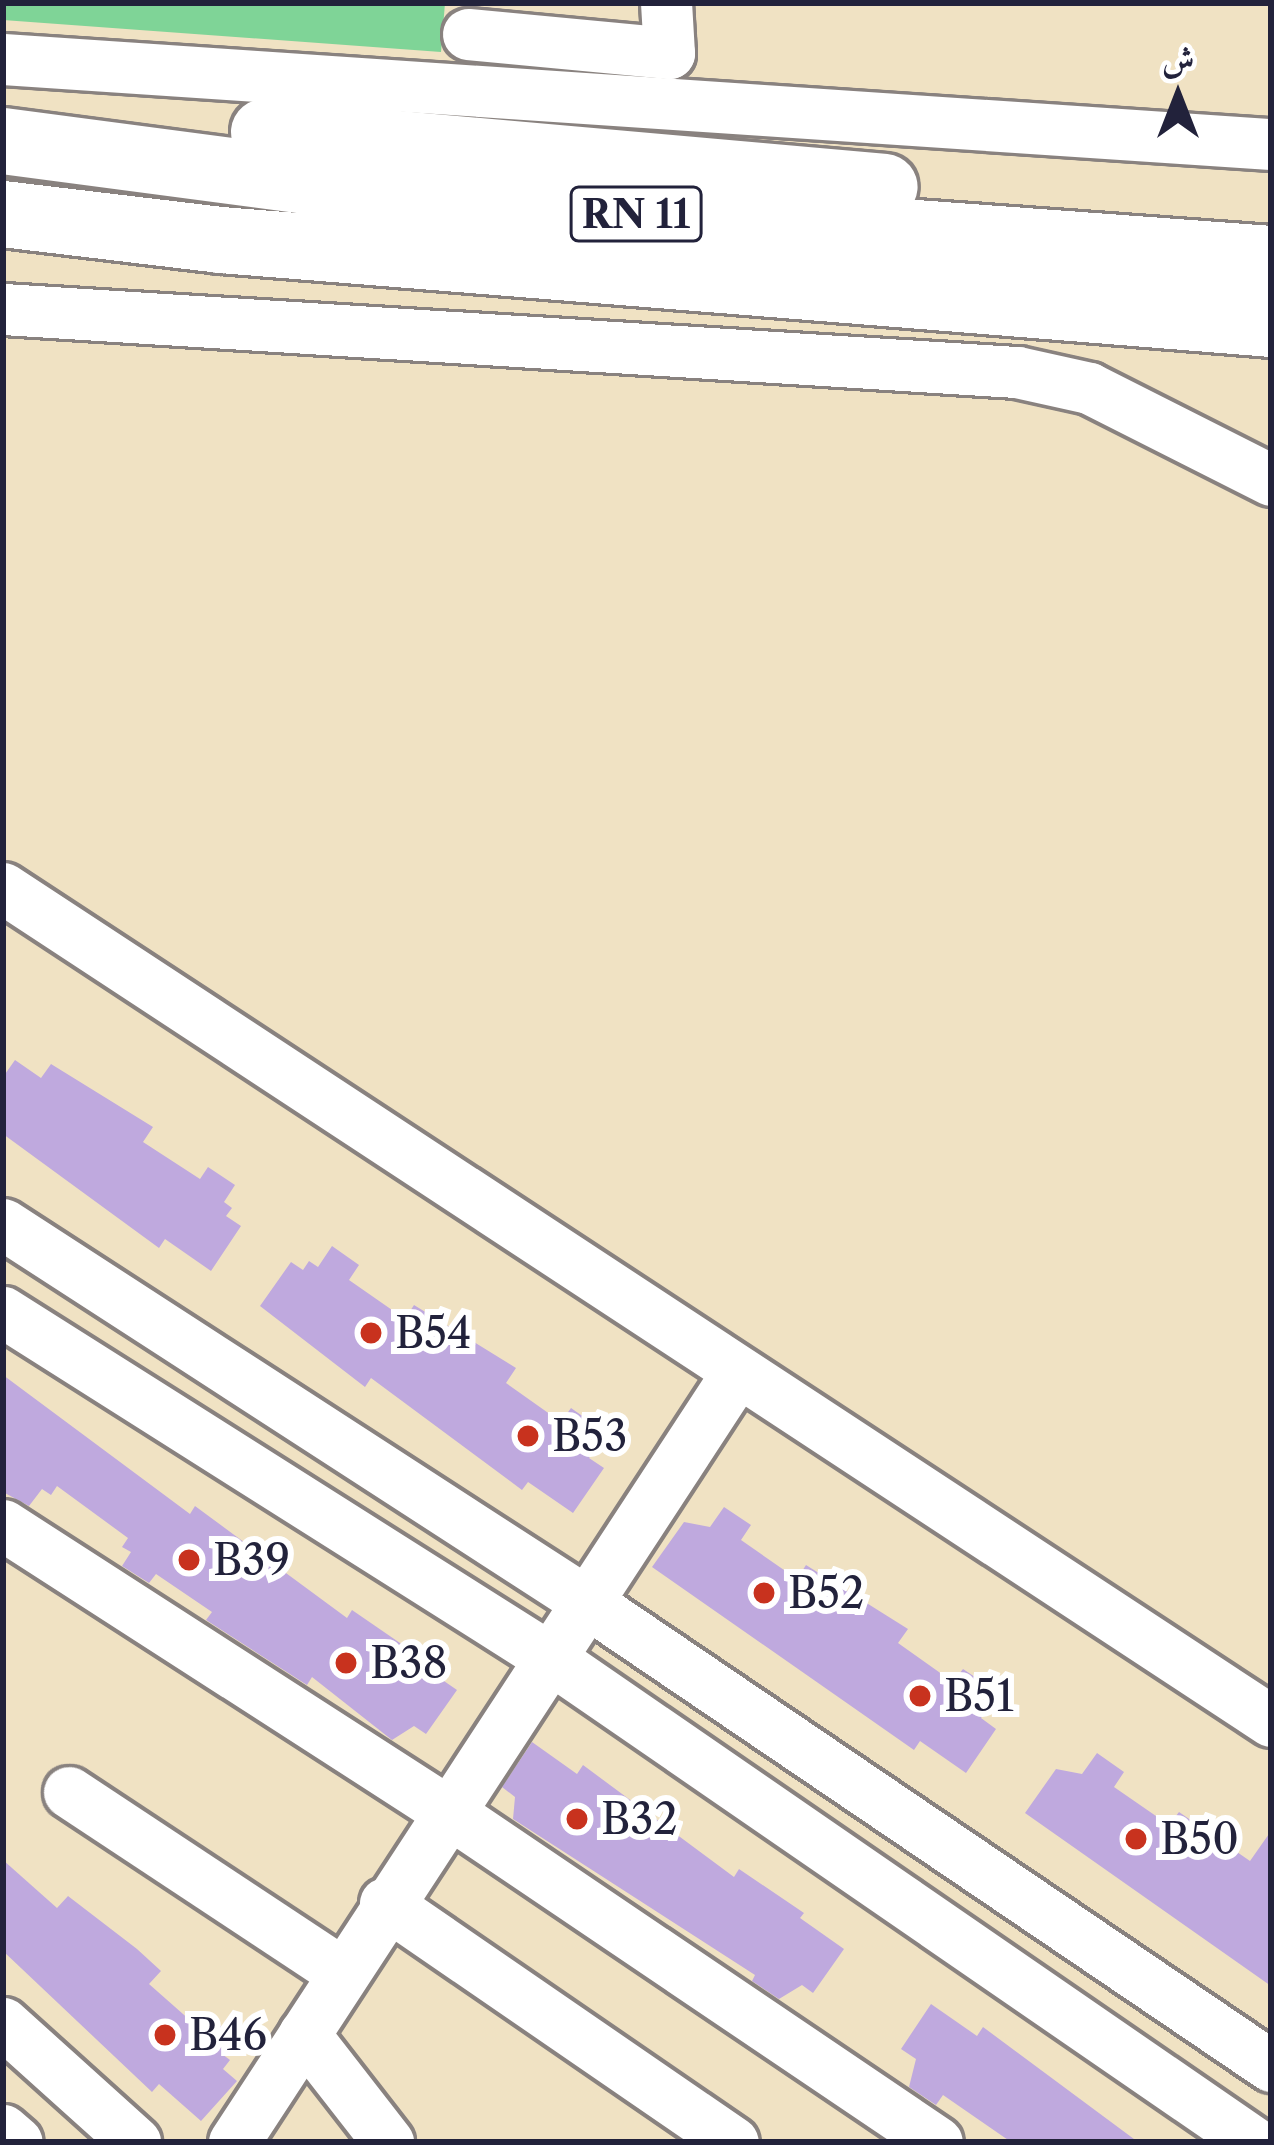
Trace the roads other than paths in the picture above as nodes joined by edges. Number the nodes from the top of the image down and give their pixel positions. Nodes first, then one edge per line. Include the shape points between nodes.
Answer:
1 (666, 3) edge
2 (469, 18) edge
3 (3, 58) edge
4 (459, 91) junction
5 (3, 101) edge
6 (3, 142) edge
7 (1271, 144) edge
8 (3, 185) edge
9 (3, 214) edge
10 (1271, 217) edge
11 (1271, 259) edge
12 (1271, 284) edge
13 (4, 312) edge
14 (1271, 324) edge
15 (1271, 480) edge
16 (3, 887) edge
17 (3, 1224) edge
18 (3, 1312) edge
19 (736, 1374) junction
20 (3, 1525) edge
21 (585, 1601) junction
22 (550, 1658) junction
23 (1271, 1721) edge
24 (70, 1792) dead end
25 (447, 1811) junction
26 (386, 1903) junction
27 (342, 1972) junction
28 (3, 2023) edge
29 (304, 2034) junction
30 (1271, 2066) edge
31 (3, 2129) edge
32 (16, 2142) edge
33 (135, 2142) edge
34 (234, 2142) edge
35 (388, 2142) edge
36 (733, 2142) edge
37 (937, 2142) edge
38 (1253, 2142) edge

1 - 2 street via 669,52
2 - 4 street
3 - 4 street
4 - 7 street
5 - 10 highway via 430,148
6 - 11 highway, RN 11 via 437,198
8 - 12 highway, RN 11 via 312,219
9 - 14 highway via 244,242
13 - 15 street via 1017,372 1126,403
16 - 19 street
17 - 21 street
18 - 22 street
19 - 21 street
19 - 23 street
20 - 25 street
21 - 22 street
21 - 30 street
22 - 25 street
22 - 38 street
24 - 27 street
25 - 26 street
25 - 37 street
26 - 27 street
26 - 36 street
27 - 29 street
28 - 33 street
29 - 34 street
29 - 35 street
31 - 32 street

